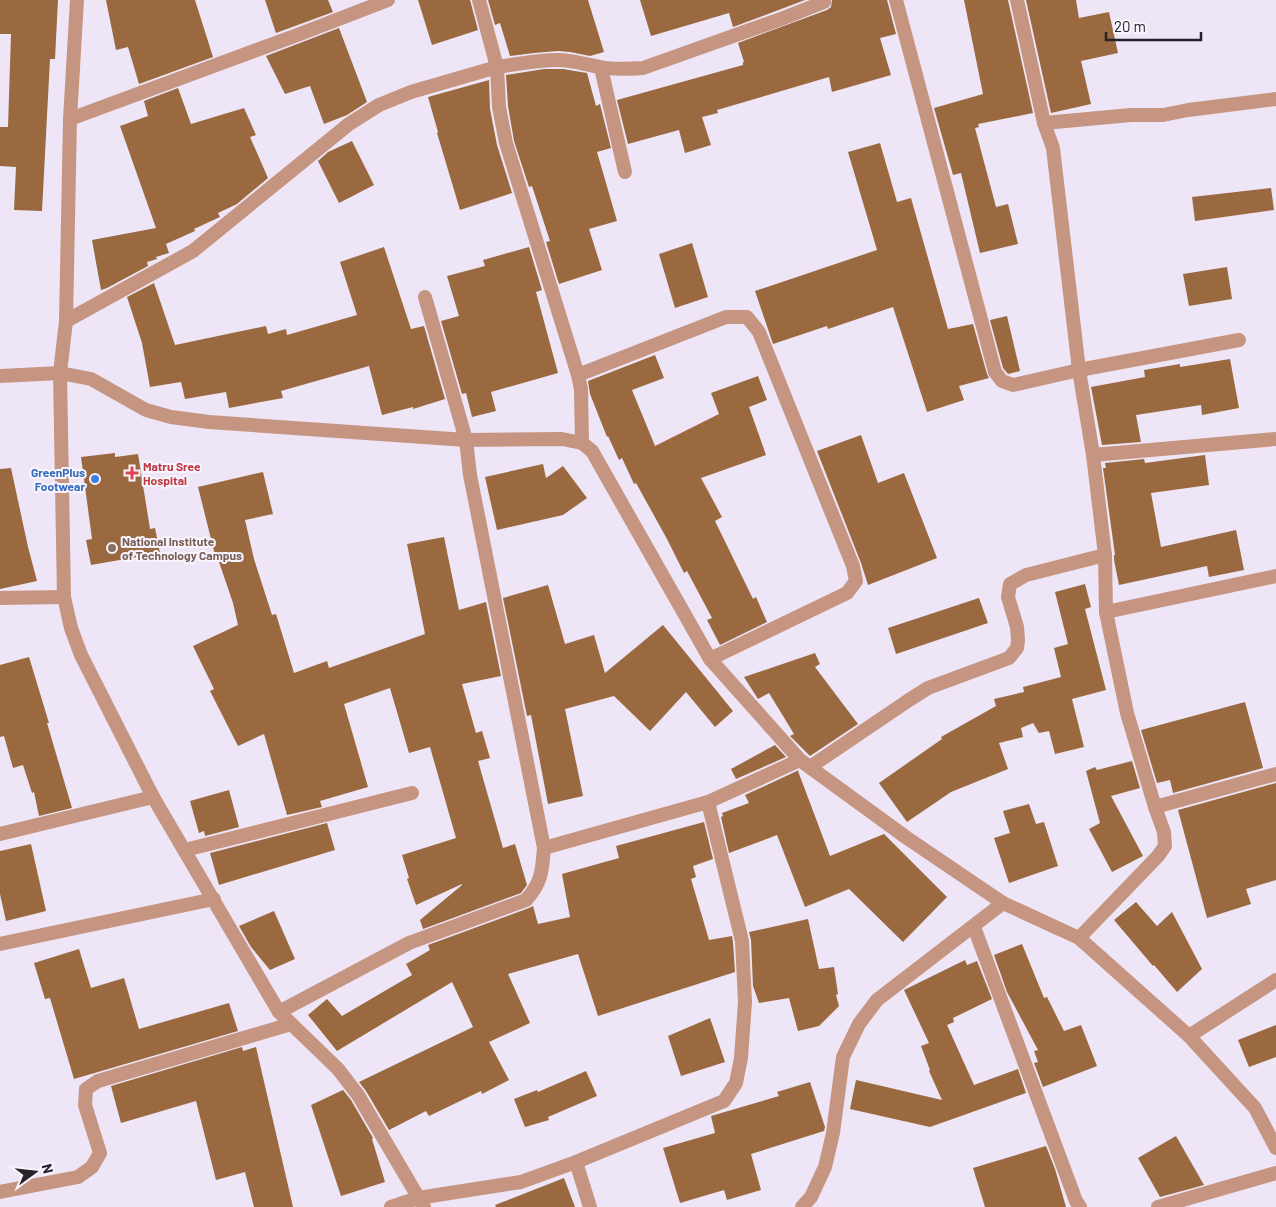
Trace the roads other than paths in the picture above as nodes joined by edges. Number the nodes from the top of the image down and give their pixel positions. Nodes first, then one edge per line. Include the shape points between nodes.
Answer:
1 (77, 0) edge
2 (388, 0) edge
3 (479, 0) edge
4 (896, 0) edge
5 (1017, 0) edge
6 (827, 1) edge
7 (496, 67) junction
8 (601, 68) junction
9 (1276, 99) edge
10 (70, 119) junction
11 (1044, 123) junction
12 (625, 172) dead end
13 (425, 297) dead end
14 (66, 321) junction
15 (1239, 340) dead end
16 (1079, 370) junction
17 (60, 373) junction
18 (578, 375) junction
19 (0, 376) edge
20 (1276, 439) edge
21 (466, 440) junction
22 (582, 444) junction
23 (1092, 455) junction
24 (1105, 555) junction
25 (1276, 576) edge
26 (64, 597) junction
27 (0, 598) edge
28 (1106, 612) junction
29 (710, 659) junction
30 (805, 763) junction
31 (1276, 774) edge
32 (412, 793) dead end
33 (153, 797) junction
34 (708, 802) junction
35 (1155, 807) junction
36 (0, 834) edge
37 (544, 848) junction
38 (185, 850) junction
39 (214, 899) junction
40 (1003, 903) junction
41 (974, 927) junction
42 (1079, 938) junction
43 (0, 944) edge
44 (1276, 980) edge
45 (279, 1012) junction
46 (291, 1024) junction
47 (1189, 1036) junction
48 (1276, 1148) edge
49 (576, 1162) junction
50 (1276, 1173) edge
51 (0, 1192) edge
52 (421, 1203) edge
53 (391, 1207) edge
54 (590, 1207) edge
55 (802, 1207) edge
56 (1080, 1207) edge
57 (1158, 1207) edge

1 - 10 street
2 - 10 street
3 - 7 street
4 - 16 street via 994,372 1002,381 1013,384
5 - 11 street
6 - 8 street via 643,68
7 - 8 street via 558,60
7 - 14 street via 379,105 349,124 193,250
7 - 18 street via 506,143
8 - 12 street
9 - 11 street via 1163,115
10 - 14 street
11 - 16 street via 1054,148
13 - 21 street
14 - 17 street
15 - 16 street
16 - 23 street
17 - 19 street
17 - 21 street via 91,379 146,410 171,418
17 - 26 street
18 - 22 street
18 - 29 street via 726,317 746,317 759,332 856,580 847,592
20 - 23 street
21 - 22 street via 562,438
21 - 37 street via 470,475
22 - 29 street via 592,451
23 - 24 street
24 - 28 street
24 - 30 street via 1026,575 1010,584 1008,597 1018,640 1017,648 1009,658 928,688
25 - 28 street
26 - 27 street
26 - 33 street via 70,628 81,655
28 - 35 street via 1126,714
29 - 30 street
30 - 34 street
30 - 40 street
31 - 35 street
32 - 38 street
33 - 36 street
33 - 38 street
34 - 37 street
34 - 49 street via 742,941 745,1002 736,1083 724,1100
35 - 42 street via 1164,832 1165,846
37 - 45 street via 541,876 526,900 409,943
38 - 39 street
39 - 43 street
39 - 45 street
40 - 41 street
40 - 42 street
41 - 55 street via 878,1000 859,1024 843,1057 825,1167 811,1197
41 - 56 street
42 - 47 street
44 - 47 street
45 - 46 street
46 - 51 street via 98,1081 86,1088 85,1105 100,1153 92,1167 78,1177
46 - 52 street via 338,1069 358,1095
47 - 48 street via 1255,1108
49 - 52 street via 522,1182
49 - 54 street
50 - 57 street
52 - 53 street

